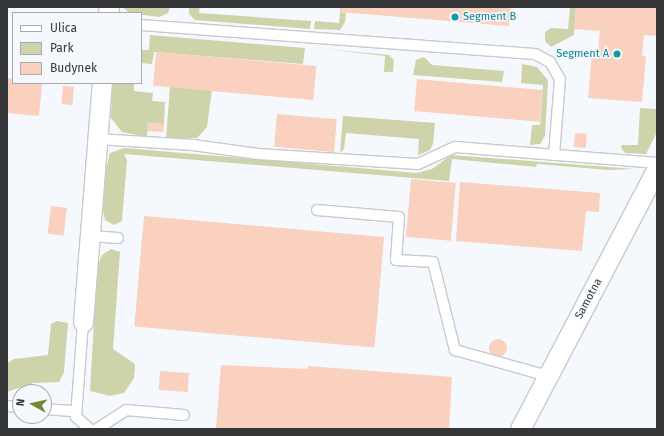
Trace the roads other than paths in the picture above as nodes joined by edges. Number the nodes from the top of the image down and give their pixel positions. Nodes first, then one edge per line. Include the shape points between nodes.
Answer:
1 (142, 25) edge
2 (102, 84) edge
3 (98, 139) junction
4 (554, 155) junction
5 (657, 163) edge
6 (657, 168) edge
7 (317, 210) dead end
8 (90, 236) junction
9 (118, 238) dead end
10 (83, 322) joint
11 (548, 376) junction
12 (52, 410) edge
13 (76, 411) junction
14 (184, 415) dead end
15 (90, 429) edge
16 (97, 429) edge
17 (520, 429) edge

1 - 4 lane via 535,54 550,62 560,79
2 - 3 street
3 - 4 lane via 193,145 258,154 418,164 455,147
3 - 8 street
4 - 5 lane
6 - 11 street, Samotna
7 - 11 lane via 399,217 396,260 433,262 455,350
8 - 9 lane
8 - 10 street
10 - 13 lane
11 - 17 street, Samotna
12 - 13 lane
13 - 15 lane via 76,417
14 - 16 lane via 126,410

